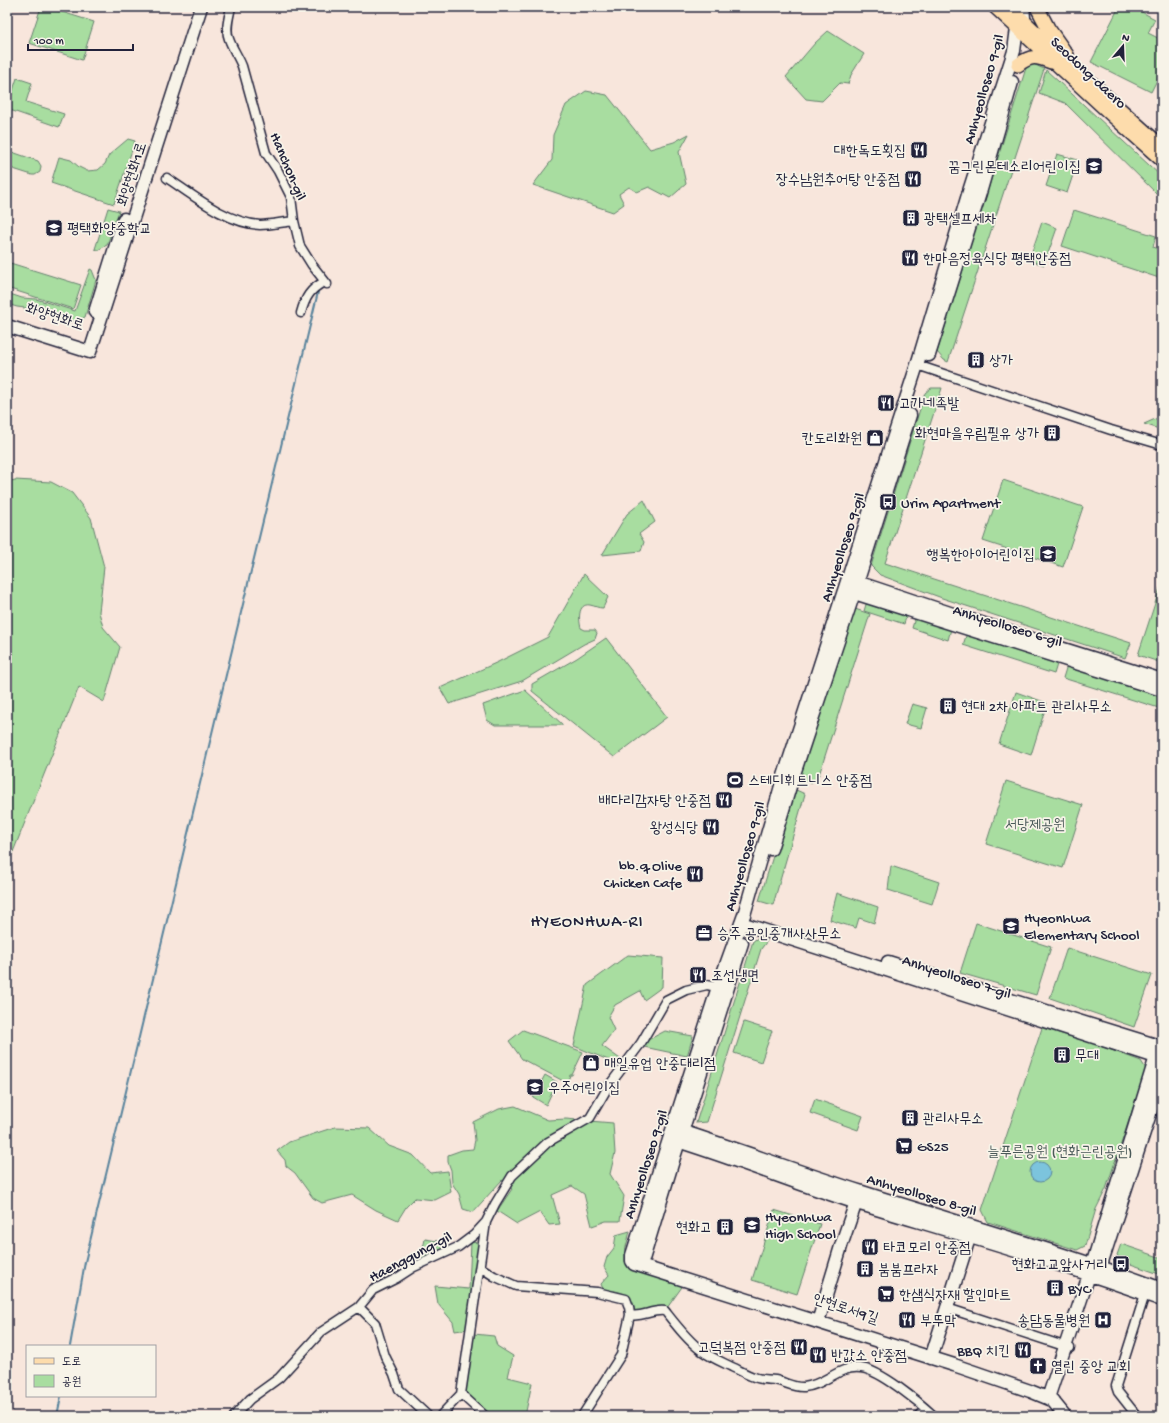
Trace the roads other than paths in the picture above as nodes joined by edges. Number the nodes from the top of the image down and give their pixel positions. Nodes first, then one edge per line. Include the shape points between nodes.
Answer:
1 (193, 7) edge
2 (201, 7) edge
3 (231, 7) edge
4 (995, 7) edge
5 (1037, 7) edge
6 (1018, 17) edge
7 (1055, 63) junction
8 (1018, 65) junction
9 (1079, 72) junction
10 (1162, 147) edge
11 (1162, 160) edge
12 (167, 178) dead end
13 (294, 221) junction
14 (301, 313) dead end
15 (7, 318) edge
16 (7, 326) edge
17 (88, 347) junction
18 (921, 367) junction
19 (1162, 445) edge
20 (851, 586) junction
21 (1162, 680) edge
22 (1162, 690) edge
23 (746, 920) junction
24 (723, 988) junction
25 (1161, 1044) edge
26 (1159, 1058) edge
27 (1162, 1077) edge
28 (676, 1135) junction
29 (856, 1202) junction
30 (486, 1222) junction
31 (971, 1231) junction
32 (638, 1260) joint
33 (480, 1267) junction
34 (1095, 1271) junction
35 (1146, 1288) junction
36 (1162, 1289) edge
37 (1162, 1300) edge
38 (359, 1306) junction
39 (947, 1308) junction
40 (630, 1315) junction
41 (819, 1319) junction
42 (1068, 1347) junction
43 (931, 1355) junction
44 (461, 1394) junction
45 (1051, 1397) junction
46 (926, 1409) junction
47 (234, 1416) edge
48 (428, 1416) edge
49 (440, 1416) edge
50 (485, 1416) edge
51 (582, 1416) edge
52 (918, 1416) edge
53 (934, 1416) edge
54 (1065, 1416) edge
55 (1070, 1416) edge
56 (1137, 1416) edge

1 - 17 street, 화양현화1로 via 146,157 109,263
2 - 17 street, 화양현화1로
3 - 13 street, Hanchon-gil via 228,38 242,66 266,153 291,198
4 - 6 main road, Seodong-daero
5 - 9 main road via 1048,28
6 - 7 main road, Seodong-daero
6 - 8 street
6 - 9 main road, Seodong-daero
6 - 18 street, Anhyeolloseo 9-gil via 1014,51 970,188
7 - 8 main road via 1035,56 1025,59
7 - 11 main road, Seodong-daero
8 - 18 street via 977,201
9 - 10 main road, Seodong-daero
12 - 13 street via 217,211 242,221 260,225
13 - 14 street, Hanchon-gil via 300,246 325,283 310,292
15 - 17 street, 화양현화로
16 - 17 street
18 - 19 street
18 - 20 street, Anhyeolloseo 9-gil
20 - 21 street, Anhyeolloseo 6-gil
20 - 22 street, Anhyeolloseo 6-gil
20 - 23 street, Anhyeolloseo 9-gil via 783,779
23 - 24 street, Anhyeolloseo 9-gil
23 - 25 street, Anhyeolloseo 7-gil
23 - 26 street, Anhyeolloseo 7-gil via 941,988
24 - 28 street, Anhyeolloseo 9-gil
24 - 30 street, Haenggung-gil via 707,985 686,990 666,1000 641,1043 608,1087 590,1118 548,1142 512,1176
25 - 26 street
26 - 34 street
27 - 34 street
28 - 29 street, Anhyeolloseo 8-gil
28 - 31 street, Anhyeolloseo 8-gil via 861,1192
28 - 32 street, Anhyeolloseo 9-gil
29 - 31 street, Anhyeolloseo 8-gil
29 - 41 street, Anhyeolloseo 8-gil
30 - 33 street, Haenggung-gil
30 - 38 street, Haenggung-gil via 458,1247 414,1267 373,1290
31 - 34 street, Anhyeolloseo 8-gil
31 - 39 street
32 - 41 street, 안현로서9길
33 - 40 street via 516,1286 596,1292 622,1297 626,1299
33 - 44 street, Haenggung-gil
34 - 35 street, Anhyeolloseo 8-gil
34 - 42 street
35 - 36 street, Anhyeolloseo 8-gil
35 - 37 street, Anhyeolloseo 8-gil
35 - 56 street via 1116,1386
38 - 47 street, Haenggung-gil via 321,1332 279,1378 250,1399
38 - 48 street via 375,1323 399,1389
39 - 42 street
39 - 43 street
40 - 46 street via 665,1311 684,1335 702,1351 755,1378 804,1387 820,1384 848,1368 869,1369
40 - 51 street via 620,1355
41 - 43 street, 안현로서9길
42 - 45 street
43 - 45 street, 안현로서9길
44 - 49 street
44 - 50 street
45 - 54 street
45 - 55 street
46 - 52 street
46 - 53 street

